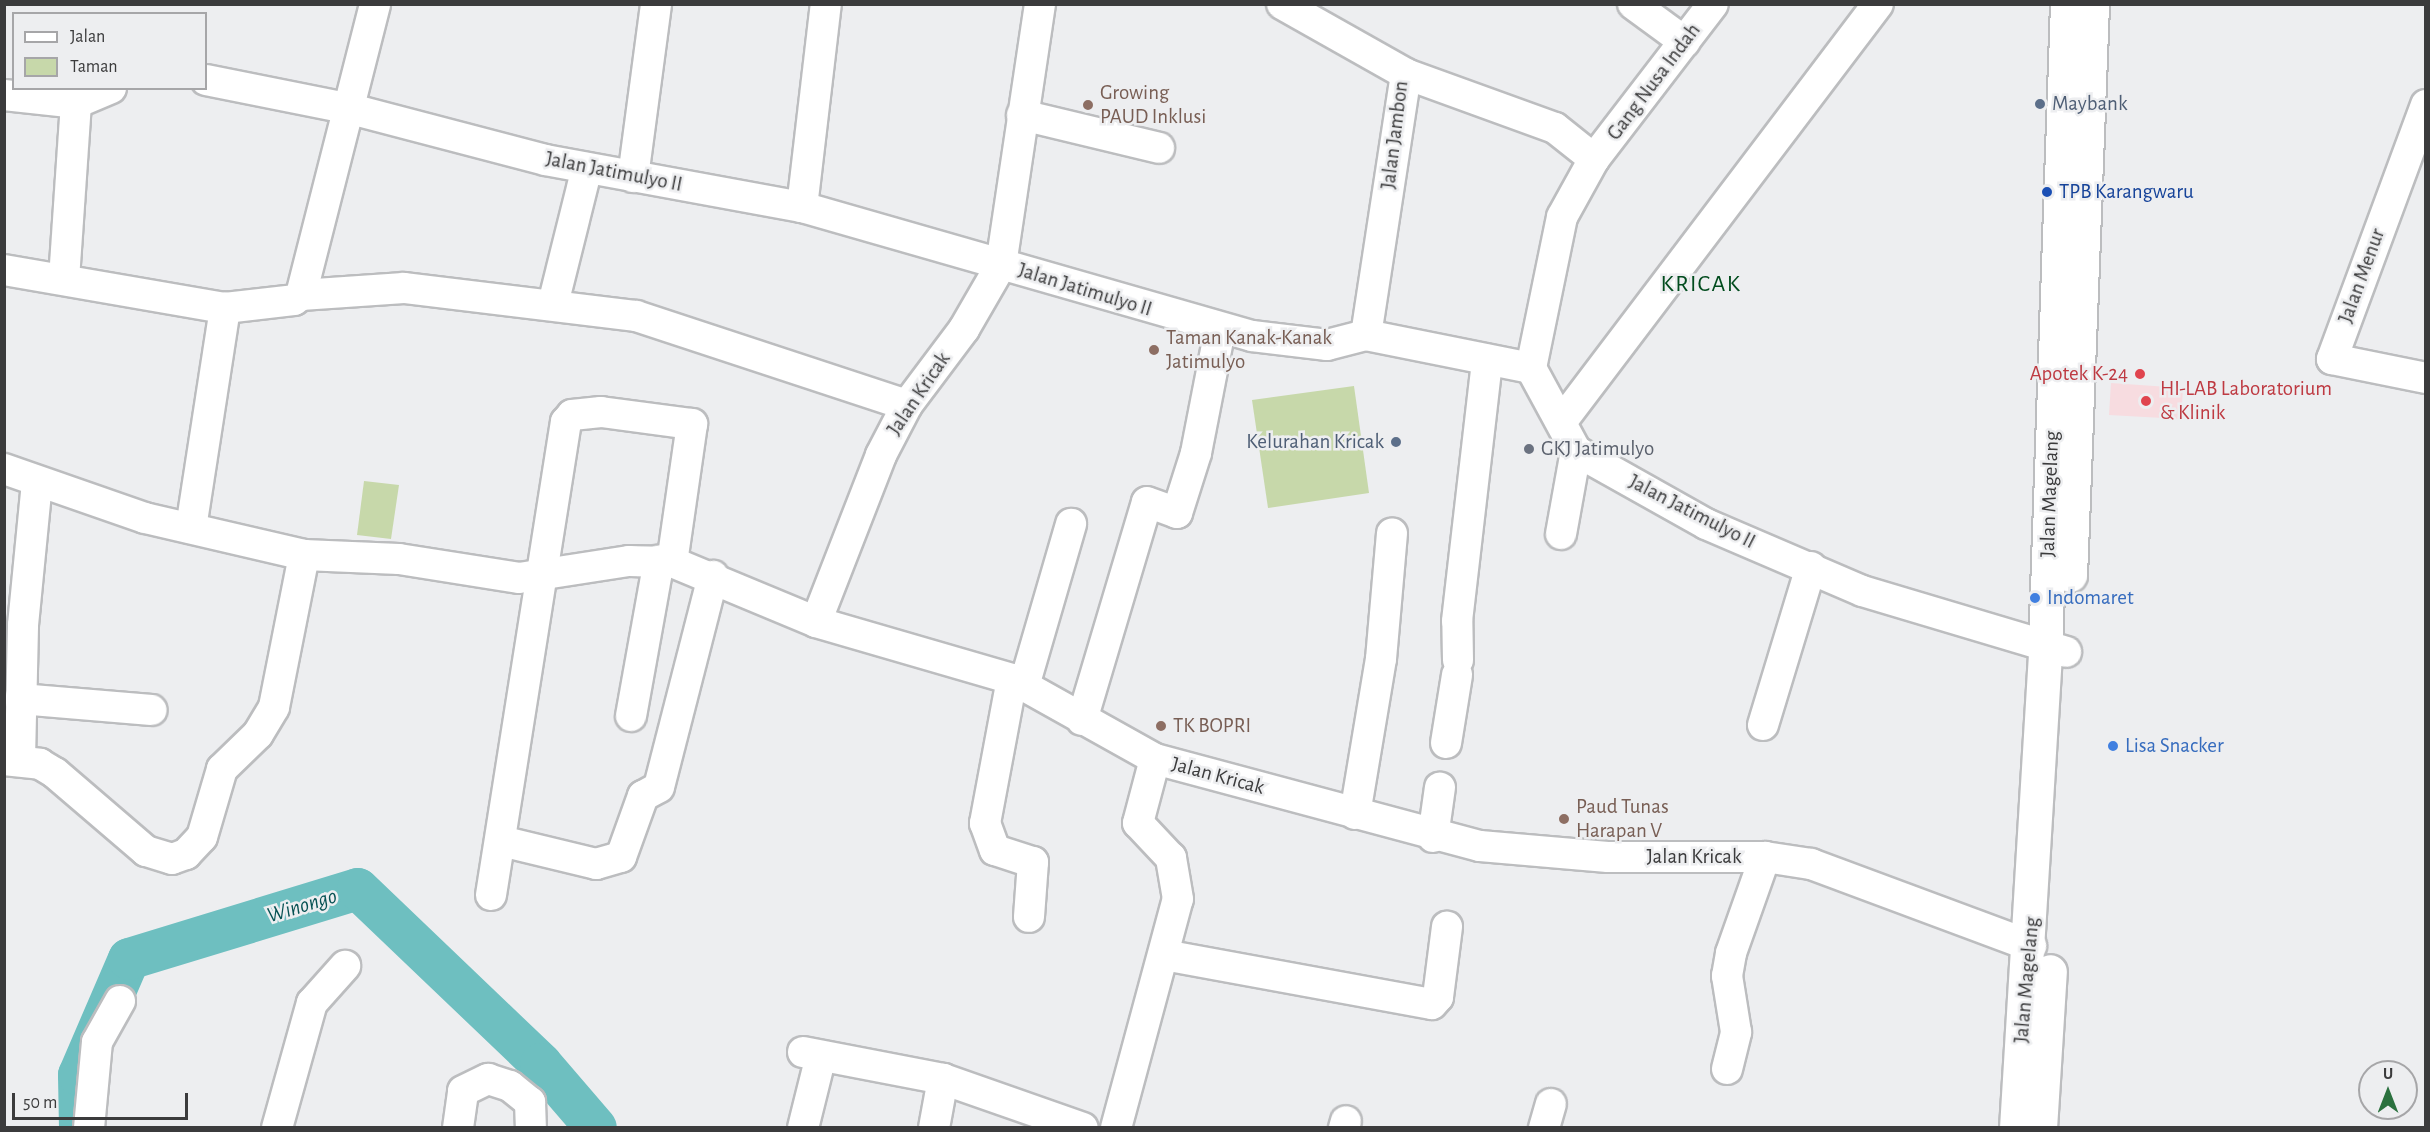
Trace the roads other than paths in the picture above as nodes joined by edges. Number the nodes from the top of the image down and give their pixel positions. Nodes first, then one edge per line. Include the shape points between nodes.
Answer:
1 (375, 4) edge
2 (656, 4) edge
3 (826, 4) edge
4 (1040, 4) edge
5 (1282, 4) edge
6 (1633, 4) edge
7 (1713, 4) edge
8 (1878, 4) edge
9 (2067, 4) edge
10 (2092, 4) edge
11 (1685, 42) junction
12 (1406, 74) junction
13 (207, 80) edge
14 (107, 90) edge
15 (4, 95) edge
16 (76, 104) junction
17 (2426, 105) edge
18 (351, 109) junction
19 (1022, 115) junction
20 (1159, 148) dead end
21 (1594, 159) junction
22 (587, 168) junction
23 (633, 177) junction
24 (802, 207) junction
25 (1001, 265) junction
26 (4, 270) edge
27 (64, 279) junction
28 (301, 295) junction
29 (553, 304) junction
30 (225, 308) junction
31 (1220, 329) junction
32 (1366, 334) junction
33 (1487, 360) junction
34 (1531, 368) junction
35 (2426, 378) edge
36 (907, 405) junction
37 (1562, 421) junction
38 (1576, 451) junction
39 (4, 469) edge
40 (37, 483) junction
41 (1071, 524) dead end
42 (191, 528) junction
43 (1392, 533) dead end
44 (1561, 534) dead end
45 (18, 535) edge
46 (304, 555) junction
47 (665, 562) junction
48 (1811, 567) junction
49 (713, 576) junction
50 (543, 579) junction
51 (816, 622) junction
52 (14, 624) edge
53 (2056, 651) junction
54 (1018, 682) junction
55 (20, 699) junction
56 (152, 710) dead end
57 (631, 716) dead end
58 (1082, 720) junction
59 (1763, 725) dead end
60 (1155, 759) junction
61 (12, 760) edge
62 (1355, 814) junction
63 (1433, 837) junction
64 (501, 841) junction
65 (1766, 857) junction
66 (491, 895) dead end
67 (1029, 917) dead end
68 (1447, 927) dead end
69 (2031, 946) junction
70 (1164, 955) junction
71 (345, 966) dead end
72 (120, 1000) dead end
73 (1727, 1069) dead end
74 (943, 1079) junction
75 (89, 1128) edge
76 (277, 1128) edge
77 (458, 1128) edge
78 (531, 1128) edge
79 (803, 1128) edge
80 (934, 1128) edge
81 (1083, 1128) edge
82 (1116, 1128) edge
83 (2016, 1128) edge
84 (2040, 1128) edge

1 - 18 street
2 - 23 street
3 - 24 street
4 - 19 street
5 - 12 street, Jalan Jambon
6 - 11 street
7 - 11 street, Gang Nusa Indah
8 - 37 street
9 - 53 main road, Jalan Magelang
10 - 53 main road, Jalan Magelang
11 - 21 street, Gang Nusa Indah
12 - 21 street via 1556,128
12 - 32 street, Jalan Jambon
13 - 18 street, Jalan Jatimulyo II
14 - 16 street
15 - 16 street
16 - 27 street
17 - 35 street, Jalan Menur via 2332,358
18 - 22 street, Jalan Jatimulyo II via 433,134
18 - 28 street
19 - 20 street
19 - 25 street
21 - 34 street, Gang Nusa Indah via 1562,217
22 - 23 street, Jalan Jatimulyo II
22 - 29 street
23 - 24 street, Jalan Jatimulyo II
24 - 25 street, Jalan Jatimulyo II
25 - 31 street, Jalan Jatimulyo II
25 - 36 street, Jalan Kricak via 964,329
26 - 27 street
27 - 30 street
28 - 29 street via 404,288
28 - 30 street via 283,306
29 - 36 street via 636,316
30 - 42 street
31 - 32 street, Jalan Jatimulyo II via 1282,343 1327,345
31 - 58 street via 1196,453 1177,513 1147,502
32 - 33 street, Jalan Jatimulyo II
33 - 34 street, Jalan Jatimulyo II
33 - 63 street via 1457,621 1457,668
34 - 37 street
36 - 51 street, Jalan Kricak via 834,565
37 - 38 street
38 - 44 street
38 - 48 street, Jalan Jatimulyo II via 1706,524
39 - 40 street
40 - 42 street
40 - 45 street
41 - 54 street
42 - 46 street
43 - 62 street via 1381,659
45 - 52 street
46 - 50 street via 399,559
46 - 61 street via 274,707 258,734 222,769 202,837 186,854 172,859 146,851 55,773
47 - 49 street
47 - 50 street
47 - 50 street via 692,424 682,419 578,412 566,422
47 - 57 street
48 - 53 street, Jalan Jatimulyo II via 1862,591
48 - 59 street
49 - 51 street
49 - 64 street via 659,787 643,796 621,857 596,864
50 - 64 street
51 - 54 street, Jalan Kricak
52 - 55 street
53 - 69 main road, Jalan Magelang
53 - 84 main road, Jalan Magelang
54 - 58 street, Jalan Kricak
54 - 67 street via 985,823 995,850 1033,862
55 - 56 street
55 - 61 street
58 - 60 street, Jalan Kricak
60 - 62 street, Jalan Kricak
60 - 70 street via 1138,823 1173,866 1178,899
62 - 63 street, Jalan Kricak
63 - 65 street, Jalan Kricak via 1608,857
64 - 66 street
65 - 69 street, Jalan Kricak via 1811,864
65 - 73 street via 1731,953 1727,976 1736,1032
68 - 70 street via 1438,998 1432,1004
69 - 83 main road, Jalan Magelang
70 - 82 street
71 - 76 street via 312,1003
72 - 75 street via 97,1042
74 - 79 street via 812,1054
74 - 80 street
74 - 81 street
77 - 78 street via 463,1092 471,1083 488,1080 510,1086 530,1102

